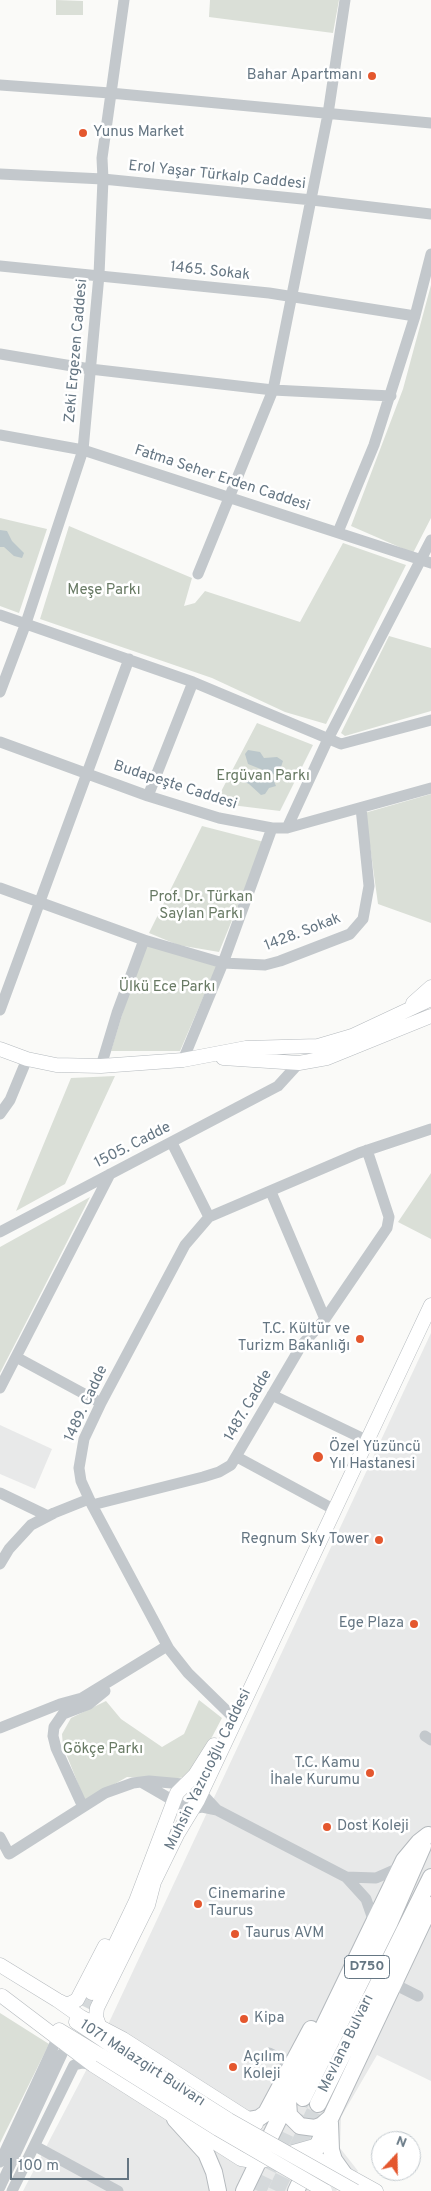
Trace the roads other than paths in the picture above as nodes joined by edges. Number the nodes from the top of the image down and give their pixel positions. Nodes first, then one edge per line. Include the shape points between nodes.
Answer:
1 (124, 0) edge
2 (344, 0) edge
3 (0, 85) edge
4 (110, 93) junction
5 (328, 114) junction
6 (431, 124) edge
7 (0, 174) edge
8 (103, 180) junction
9 (312, 200) junction
10 (431, 214) edge
11 (431, 254) edge
12 (0, 266) edge
13 (99, 275) junction
14 (290, 297) junction
15 (415, 316) junction
16 (0, 354) edge
17 (90, 368) junction
18 (273, 390) junction
19 (391, 396) junction
20 (0, 436) edge
21 (83, 450) junction
22 (230, 496) junction
23 (338, 532) junction
24 (431, 540) edge
25 (426, 562) edge
26 (198, 574) dead end
27 (0, 615) edge
28 (26, 623) junction
29 (129, 659) junction
30 (193, 682) junction
31 (0, 692) edge
32 (431, 720) edge
33 (328, 739) junction
34 (0, 742) edge
35 (87, 772) junction
36 (431, 788) edge
37 (148, 796) junction
38 (361, 808) junction
39 (272, 828) junction
40 (287, 828) junction
41 (0, 888) edge
42 (41, 902) junction
43 (144, 940) junction
44 (223, 963) junction
45 (431, 987) edge
46 (431, 999) edge
47 (0, 1010) edge
48 (400, 1014) junction
49 (431, 1016) edge
50 (296, 1046) junction
51 (278, 1047) junction
52 (0, 1049) edge
53 (209, 1056) junction
54 (27, 1059) junction
55 (183, 1060) junction
56 (278, 1063) junction
57 (299, 1063) junction
58 (101, 1066) junction
59 (278, 1086) junction
60 (0, 1114) edge
61 (431, 1129) edge
62 (172, 1143) junction
63 (367, 1150) junction
64 (110, 1174) junction
65 (271, 1192) junction
66 (209, 1217) junction
67 (0, 1232) edge
68 (431, 1306) edge
69 (325, 1319) junction
70 (16, 1358) junction
71 (0, 1388) edge
72 (272, 1394) junction
73 (101, 1404) junction
74 (368, 1442) junction
75 (237, 1457) junction
76 (0, 1493) edge
77 (90, 1502) junction
78 (335, 1510) junction
79 (48, 1516) junction
80 (0, 1564) edge
81 (168, 1646) junction
82 (111, 1682) junction
83 (234, 1714) junction
84 (0, 1728) edge
85 (141, 1782) junction
86 (187, 1783) junction
87 (201, 1790) junction
88 (174, 1800) junction
89 (83, 1807) junction
90 (192, 1809) junction
91 (217, 1810) junction
92 (430, 1832) edge
93 (0, 1836) edge
94 (401, 1867) junction
95 (346, 1877) junction
96 (431, 1877) edge
97 (148, 1880) junction
98 (431, 1905) edge
99 (374, 1922) junction
100 (0, 1967) edge
101 (394, 1984) junction
102 (1, 1996) edge
103 (91, 1996) junction
104 (418, 1996) dead end
105 (57, 2000) junction
106 (337, 2000) junction
107 (99, 2025) junction
108 (57, 2039) junction
109 (62, 2054) dead end
110 (269, 2054) dead end
111 (97, 2060) junction
112 (291, 2064) junction
113 (303, 2100) junction
114 (330, 2118) junction
115 (176, 2119) junction
116 (258, 2124) junction
117 (218, 2145) junction
118 (35, 2146) junction
119 (315, 2151) junction
120 (283, 2157) junction
121 (0, 2162) edge
122 (258, 2162) junction
123 (344, 2174) junction
124 (247, 2185) edge
125 (0, 2187) edge
126 (297, 2190) edge
127 (366, 2190) edge
128 (12, 2191) edge
129 (118, 2191) edge
130 (218, 2191) edge
131 (325, 2191) edge
132 (384, 2191) edge

1 - 4 street, Zeki Ergezen Caddesi
2 - 5 street
3 - 4 street
4 - 5 street
4 - 8 street, Zeki Ergezen Caddesi via 102,158
5 - 6 street
5 - 9 street
7 - 8 street, Erol Yaşar Türkalp Caddesi
8 - 9 street, Erol Yaşar Türkalp Caddesi
8 - 13 street, Zeki Ergezen Caddesi
9 - 10 street, Erol Yaşar Türkalp Caddesi
9 - 14 street
11 - 15 street
12 - 13 street, 1465. Sokak
13 - 14 street, 1465. Sokak
13 - 17 street, Zeki Ergezen Caddesi
14 - 15 street, 1465. Sokak
14 - 18 street
15 - 19 street
16 - 17 street
17 - 18 street
17 - 21 street, Zeki Ergezen Caddesi
18 - 19 street
18 - 22 street
19 - 23 street
20 - 21 street, Fatma Seher Erden Caddesi
21 - 22 street, Fatma Seher Erden Caddesi
21 - 28 street, Zeki Ergezen Caddesi
22 - 23 street, Fatma Seher Erden Caddesi
22 - 26 street
23 - 25 street, Fatma Seher Erden Caddesi
24 - 25 street
25 - 33 street
27 - 28 street
28 - 29 street
28 - 31 street, Zeki Ergezen Caddesi
29 - 30 street
29 - 35 street
30 - 33 street
30 - 37 street
32 - 33 street via 341,744
33 - 40 street
34 - 35 street, Budapeşte Caddesi
35 - 37 street, Budapeşte Caddesi
35 - 42 street
36 - 38 street, Budapeşte Caddesi
37 - 39 street, Budapeşte Caddesi via 219,818
38 - 40 street, Budapeşte Caddesi
38 - 44 street, 1428. Sokak via 369,886 363,919 350,934 265,965
39 - 40 street, Budapeşte Caddesi
39 - 44 street
41 - 42 street, 1428. Sokak
42 - 43 street, 1428. Sokak
42 - 47 street
43 - 44 street, 1428. Sokak
43 - 58 street via 116,1013
44 - 55 street
45 - 48 main road
46 - 48 main road
48 - 50 main road via 352,1036 318,1046
49 - 57 main road via 327,1058
50 - 51 main road
50 - 57 main road
51 - 53 main road via 246,1048
51 - 56 main road
52 - 54 main road
53 - 55 main road
53 - 56 main road
54 - 58 main road via 56,1065
54 - 60 street via 10,1100
55 - 58 main road
56 - 57 main road
56 - 59 street
57 - 59 street, 1505. Cadde
59 - 62 street, 1505. Cadde
61 - 63 street
62 - 64 street, 1505. Cadde
62 - 66 street
63 - 65 street
63 - 69 street, 1487. Cadde via 389,1217 387,1228
64 - 67 street, 1505. Cadde
64 - 70 street
65 - 66 street
65 - 69 street
66 - 73 street, 1489. Cadde via 185,1245
68 - 74 main road, Muhsin Yazıcıoğlu Caddesi
69 - 72 street, 1487. Cadde via 301,1346
70 - 71 street
70 - 73 street
72 - 74 street
72 - 75 street, 1487. Cadde
73 - 77 street, 1489. Cadde via 80,1453 81,1482
74 - 78 main road, Muhsin Yazıcıoğlu Caddesi
75 - 77 street, 1487. Cadde via 219,1472
75 - 78 street
76 - 79 street
77 - 79 street, 1487. Cadde
77 - 81 street, 1489. Cadde
78 - 83 main road, Muhsin Yazıcıoğlu Caddesi
79 - 80 street via 31,1525 9,1548
81 - 82 street
81 - 83 street, 1489. Cadde via 181,1666
82 - 84 street via 82,1698
82 - 89 street via 104,1693 89,1704 63,1714 54,1727 56,1748
83 - 86 main road, Muhsin Yazıcıoğlu Caddesi via 199,1770
83 - 87 main road, Muhsin Yazıcıoğlu Caddesi
85 - 86 street
85 - 88 street
85 - 89 street via 115,1788
86 - 87 street
86 - 88 main road, Muhsin Yazıcıoğlu Caddesi
87 - 90 main road, Muhsin Yazıcıoğlu Caddesi
87 - 91 street
88 - 90 street
88 - 97 main road, Muhsin Yazıcıoğlu Caddesi
89 - 93 street via 9,1854
90 - 91 street
90 - 97 main road, Muhsin Yazıcıoğlu Caddesi
91 - 95 street
92 - 94 highway via 413,1848
92 - 113 highway, Mevlana Bulvarı / D750
94 - 95 street via 376,1878
94 - 99 highway
95 - 99 street via 366,1899
96 - 113 highway, Mevlana Bulvarı / D750
97 - 103 main road, Muhsin Yazıcıoğlu Caddesi
97 - 103 main road, Muhsin Yazıcıoğlu Caddesi via 130,1896
97 - 103 main road, Muhsin Yazıcıoğlu Caddesi via 148,1906
98 - 101 highway
99 - 106 highway
100 - 105 main road, 1071 Malazgirt Bulvarı
100 - 127 main road, 1071 Malazgirt Bulvarı, bridge via 106,2042 229,2120
101 - 104 street
101 - 114 highway
102 - 108 main road, 1071 Malazgirt Bulvarı
102 - 111 main road, 1071 Malazgirt Bulvarı
103 - 105 main road via 67,2005
103 - 107 main road, Muhsin Yazıcıoğlu Caddesi
105 - 107 main road, 1071 Malazgirt Bulvarı via 80,2017
106 - 112 highway via 320,2015
106 - 113 highway
107 - 116 main road, 1071 Malazgirt Bulvarı
108 - 111 main road, 1071 Malazgirt Bulvarı
108 - 121 street
109 - 125 street
110 - 112 street
111 - 115 main road, 1071 Malazgirt Bulvarı
111 - 118 street via 74,2065
111 - 131 main road, 1071 Malazgirt Bulvarı, bridge
112 - 116 highway
113 - 114 highway via 292,2119 300,2126 315,2128
113 - 116 highway
114 - 119 highway
114 - 123 highway via 331,2150
115 - 117 main road, 1071 Malazgirt Bulvarı
115 - 130 highway via 206,2153
116 - 117 main road via 239,2124 237,2133 228,2142
116 - 120 highway via 278,2138
116 - 122 highway
117 - 122 main road, 1071 Malazgirt Bulvarı via 241,2159
118 - 128 street
118 - 129 street
119 - 120 main road
119 - 123 main road
119 - 126 highway
120 - 122 main road
120 - 124 main road via 258,2169
120 - 126 highway
122 - 124 highway
123 - 127 main road
123 - 131 main road via 332,2177
127 - 132 street

